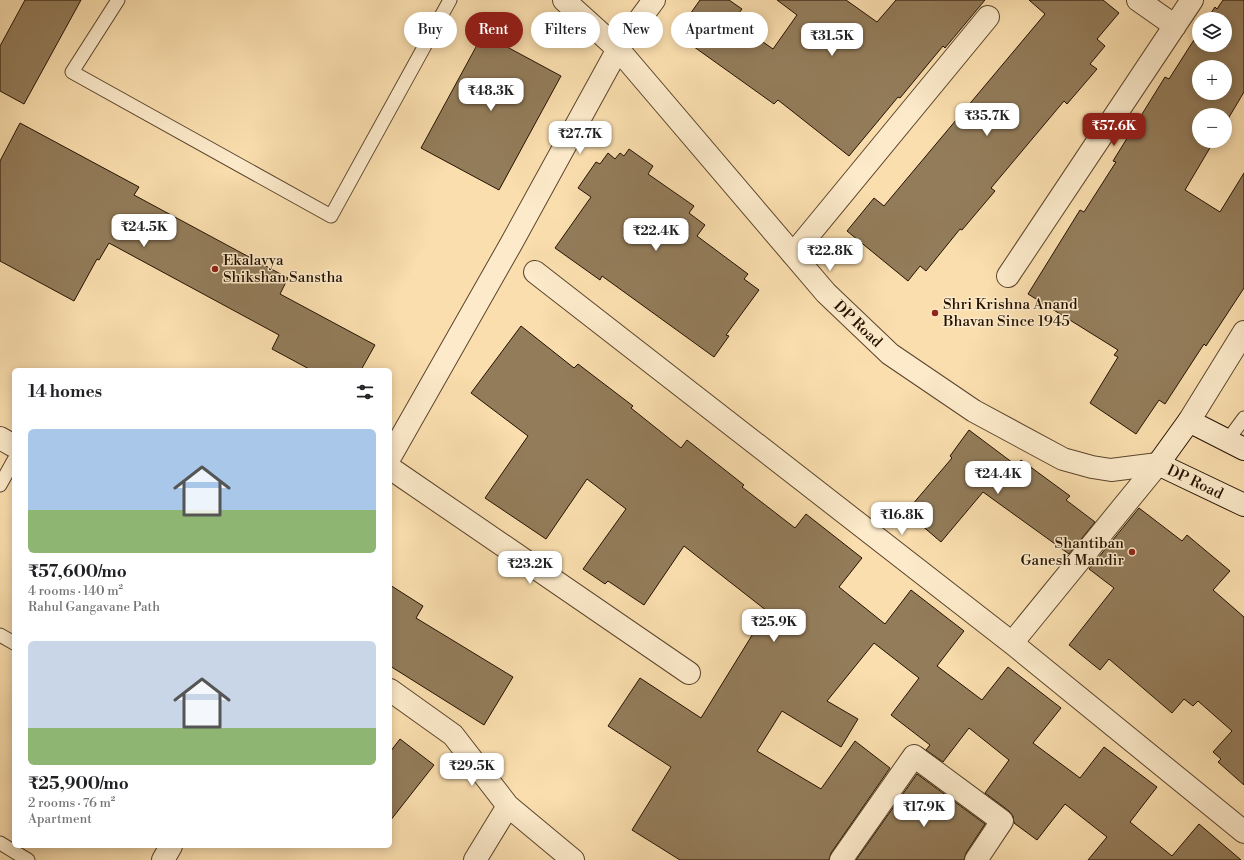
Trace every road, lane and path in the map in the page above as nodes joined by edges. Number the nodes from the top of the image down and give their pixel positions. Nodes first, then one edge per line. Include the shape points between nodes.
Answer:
1 (118, 0) edge
2 (450, 0) edge
3 (564, 0) edge
4 (654, 0) edge
5 (1138, 0) edge
6 (1192, 0) edge
7 (988, 17) dead end
8 (1175, 26) junction
9 (618, 49) junction
10 (793, 254) junction
11 (535, 272) dead end
12 (1008, 276) dead end
13 (1244, 332) edge
14 (1244, 418) edge
15 (1189, 421) junction
16 (0, 438) edge
17 (12, 445) edge
18 (1236, 445) edge
19 (392, 453) edge
20 (12, 464) edge
21 (1158, 464) junction
22 (392, 469) edge
23 (0, 485) edge
24 (1244, 505) edge
25 (0, 635) edge
26 (12, 642) edge
27 (1012, 643) junction
28 (689, 673) dead end
29 (392, 691) edge
30 (508, 806) junction
31 (1244, 832) edge
32 (0, 843) edge
33 (170, 848) edge
34 (28, 860) edge
35 (163, 860) edge
36 (475, 860) edge
37 (573, 860) edge
38 (841, 860) edge
39 (976, 860) edge

1 - 2 lane via 72,72 331,216
3 - 9 street, DP Road
4 - 9 street
5 - 8 street
6 - 8 street
7 - 10 street
8 - 12 street
9 - 10 street, DP Road
9 - 19 street
10 - 21 street, DP Road via 826,293 890,354 974,411 1064,459 1111,470
11 - 27 street
13 - 15 street
14 - 18 lane
15 - 18 street
15 - 21 street
16 - 17 street
20 - 23 lane
21 - 24 street, DP Road
21 - 27 street
22 - 28 street
25 - 26 lane
27 - 31 street
29 - 30 street via 453,735
30 - 36 street
30 - 37 street
32 - 34 lane
33 - 35 street
38 - 39 street via 914,756 1002,821

